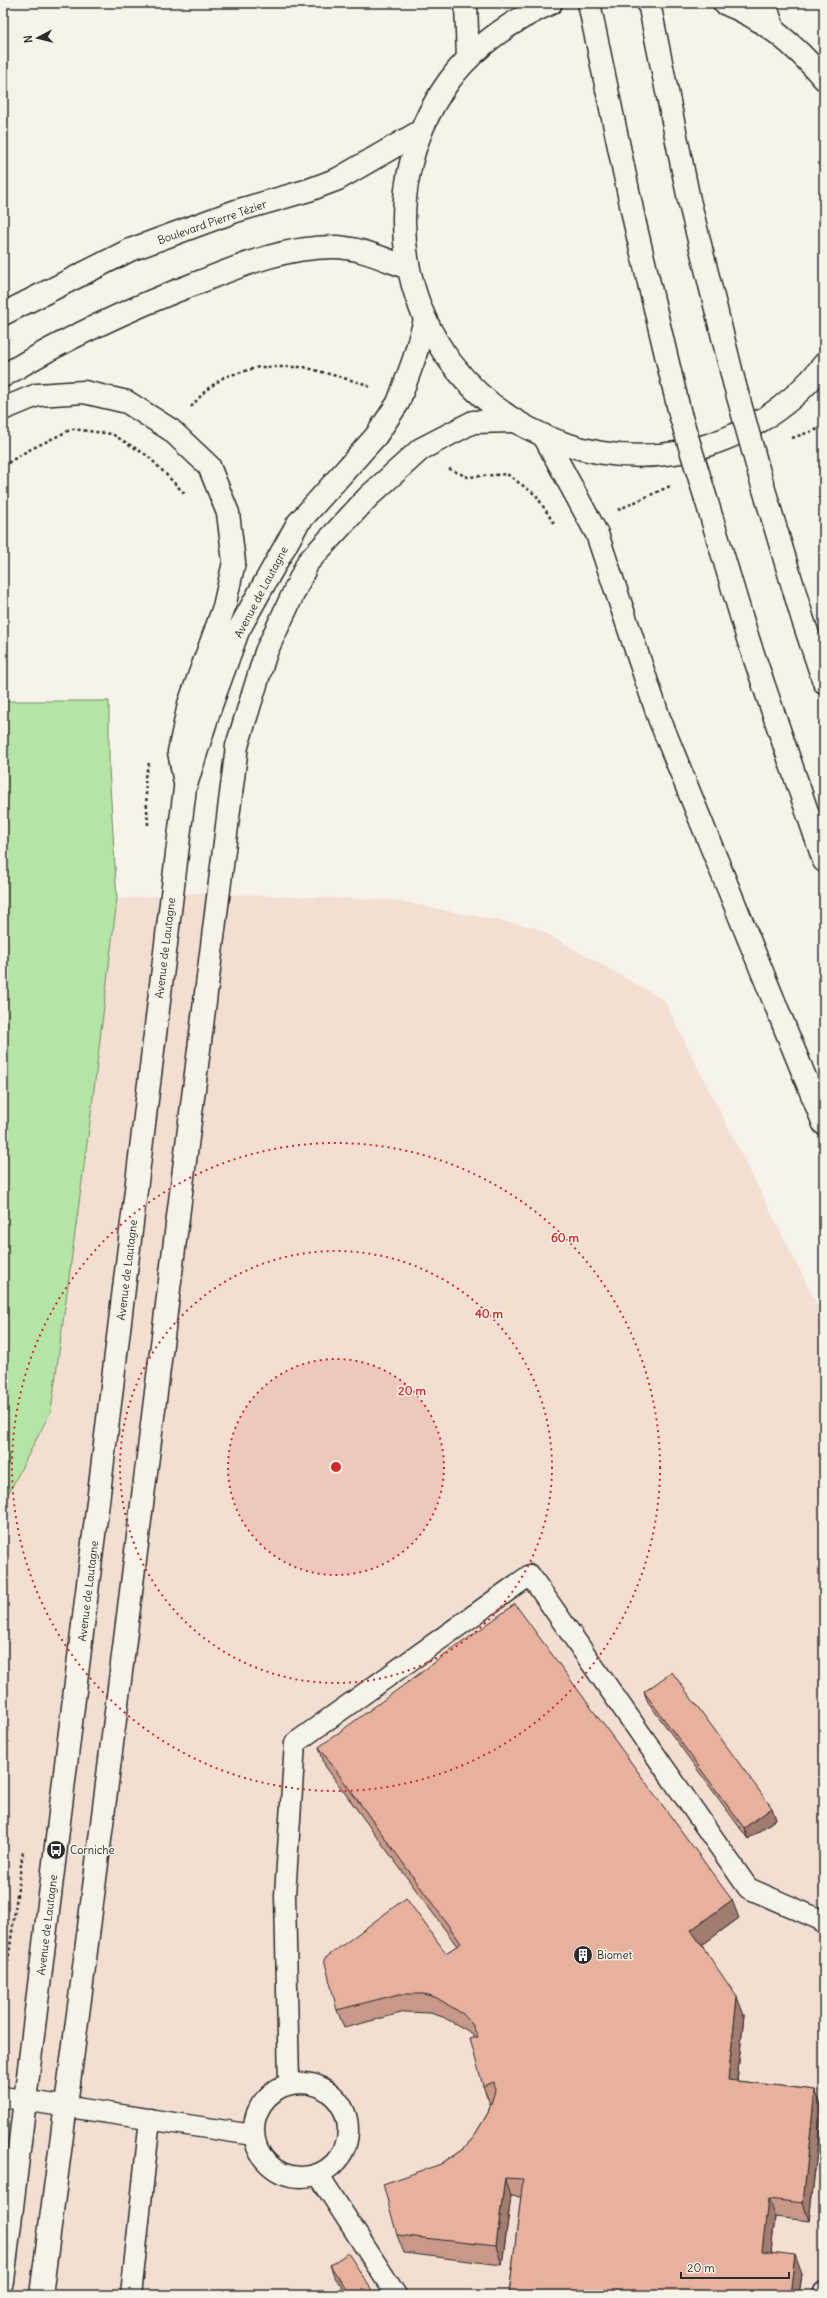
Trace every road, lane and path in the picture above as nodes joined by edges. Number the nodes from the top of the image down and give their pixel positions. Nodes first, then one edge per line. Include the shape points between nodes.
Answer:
1 (466, 3) edge
2 (551, 3) edge
3 (589, 3) edge
4 (649, 3) edge
5 (724, 3) edge
6 (765, 3) edge
7 (773, 28) junction
8 (468, 59) junction
9 (824, 79) edge
10 (421, 131) junction
11 (408, 268) junction
12 (3, 314) edge
13 (425, 320) junction
14 (824, 364) edge
15 (3, 376) edge
16 (3, 409) edge
17 (514, 421) junction
18 (544, 436) junction
19 (148, 456) dead end
20 (3, 466) edge
21 (824, 682) edge
22 (186, 788) junction
23 (824, 862) edge
24 (824, 1124) edge
25 (824, 1924) edge
26 (289, 2083) junction
27 (3, 2097) edge
28 (25, 2101) junction
29 (65, 2107) junction
30 (150, 2119) junction
31 (254, 2136) junction
32 (318, 2174) junction
33 (3, 2281) edge
34 (824, 2292) edge
35 (41, 2295) edge
36 (131, 2295) edge
37 (396, 2295) edge
38 (824, 2295) edge

1 - 8 main road
2 - 8 main road via 495,34
3 - 23 main road, bridge via 635,224 680,414 748,639
4 - 21 main road, bridge via 689,200 734,382 803,620
5 - 7 main road
6 - 7 main road
7 - 9 main road via 803,54
8 - 10 main road via 434,105
10 - 11 main road via 412,157 404,213
10 - 12 main road, Boulevard Pierre Tézier via 338,179 236,211 130,250
11 - 13 main road
11 - 15 main road via 356,249 310,248 278,254 154,299 82,333
13 - 17 main road via 438,344 460,374 485,399
13 - 22 main road, Avenue de Lautagne via 398,404 376,436 298,523 238,631 210,708
14 - 18 main road via 789,402 756,424 721,441 692,450 662,455 609,454 572,447
16 - 22 main road via 37,395 84,392 127,402 171,430 209,466 228,512 234,562 224,607 188,704 179,752
17 - 18 main road
17 - 29 main road via 473,422 421,449 368,497 308,562 266,652 237,746
18 - 24 main road via 597,534 659,718
19 - 20 path via 112,434 72,429
22 - 28 main road, Avenue de Lautagne
25 - 26 lane via 822,1920 748,1888 530,1575 295,1743 285,1895
26 - 31 lane via 269,2094 256,2113
26 - 32 lane via 309,2083 328,2091 341,2106 348,2125 345,2146 334,2163
27 - 28 lane
28 - 29 lane
28 - 33 main road, Avenue de Lautagne
29 - 30 lane
29 - 35 main road
30 - 31 lane
30 - 36 lane
31 - 32 lane via 261,2156 276,2171 296,2177
32 - 37 lane
34 - 38 lane

